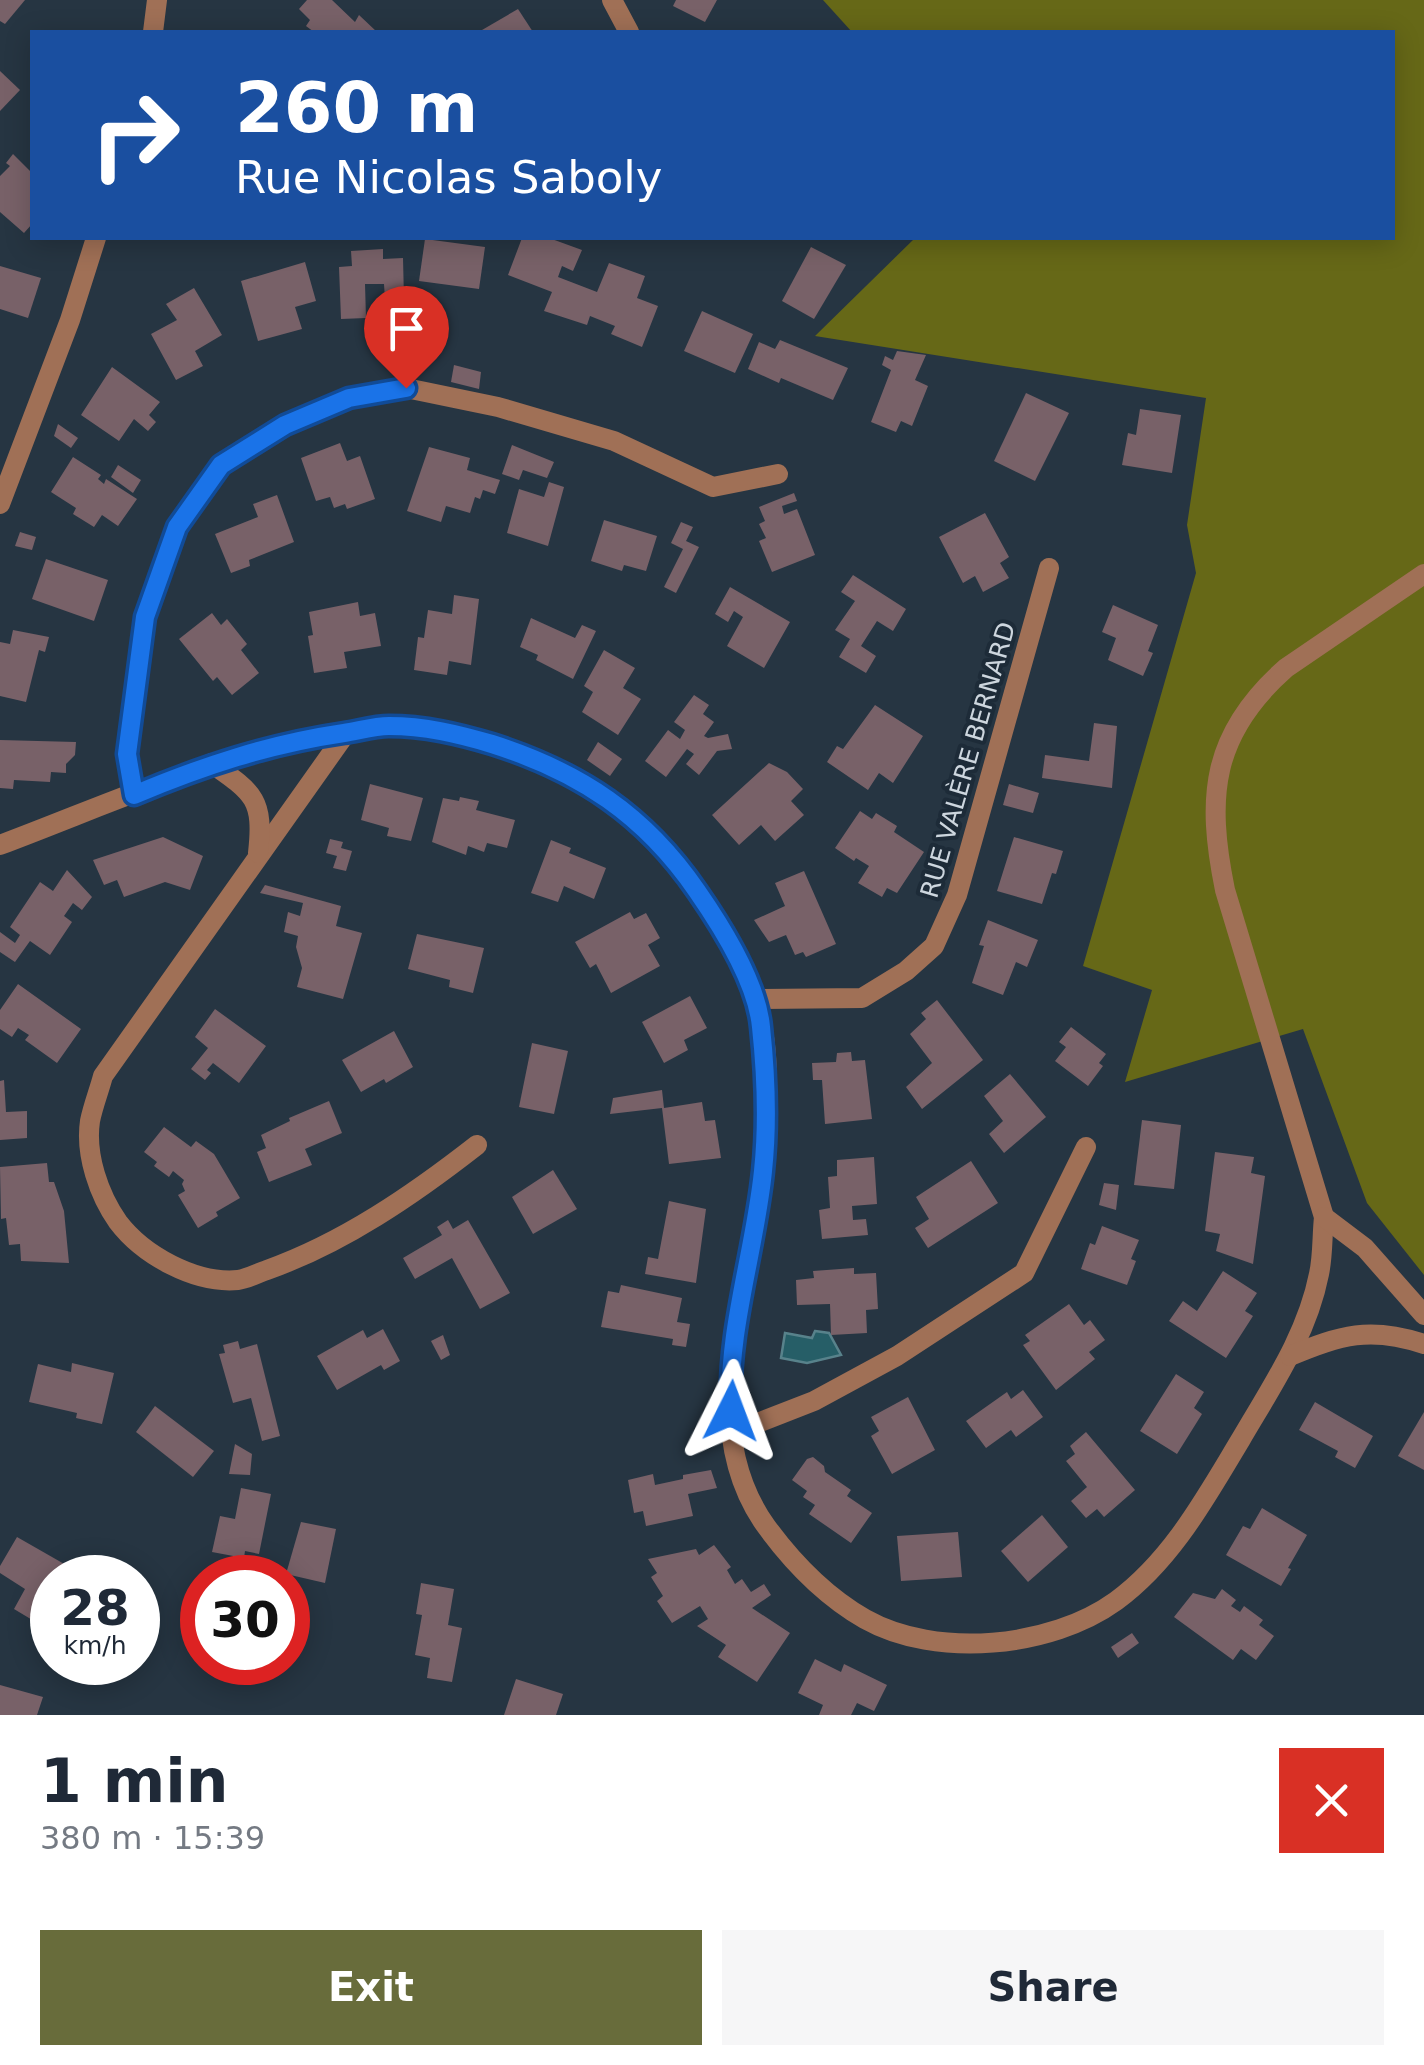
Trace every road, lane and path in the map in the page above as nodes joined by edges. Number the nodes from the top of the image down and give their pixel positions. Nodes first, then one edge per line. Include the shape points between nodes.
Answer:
1 (157, 0) edge
2 (612, 0) edge
3 (154, 30) edge
4 (628, 30) edge
5 (95, 240) edge
6 (778, 474) dead end
7 (0, 504) edge
8 (1049, 568) dead end
9 (1424, 574) edge
10 (346, 732) junction
11 (211, 763) junction
12 (134, 795) junction
13 (0, 846) edge
14 (258, 855) junction
15 (753, 999) junction
16 (477, 1145) dead end
17 (1086, 1147) dead end
18 (1324, 1217) junction
19 (1424, 1316) edge
20 (1424, 1344) edge
21 (1290, 1356) junction
22 (732, 1433) junction

1 - 3 street
2 - 4 street
5 - 7 street
6 - 12 street via 713,487 614,441 498,406 406,388 349,398 285,425 221,465 177,527 145,617 127,754
8 - 15 street, RUE VALÈRE BERNARD via 958,896 934,946 862,998
9 - 18 street via 1268,685 1232,734 1214,800 1225,890
10 - 11 street
10 - 14 street
10 - 15 street via 386,726 445,730 584,782 672,856 741,965
11 - 12 street
11 - 14 street via 245,787 262,816
12 - 13 street
14 - 16 street via 103,1076 90,1123 94,1167 104,1202 129,1236 168,1264 238,1280 294,1261 392,1207
15 - 22 street via 761,1021 766,1122 730,1389
17 - 22 street via 1024,1273 814,1402
18 - 19 street via 1365,1248
18 - 21 street via 1320,1270
20 - 21 street via 1392,1333 1334,1338
21 - 22 street via 1178,1539 1147,1573 1085,1620 1011,1641 912,1636 868,1621 826,1592 760,1518

